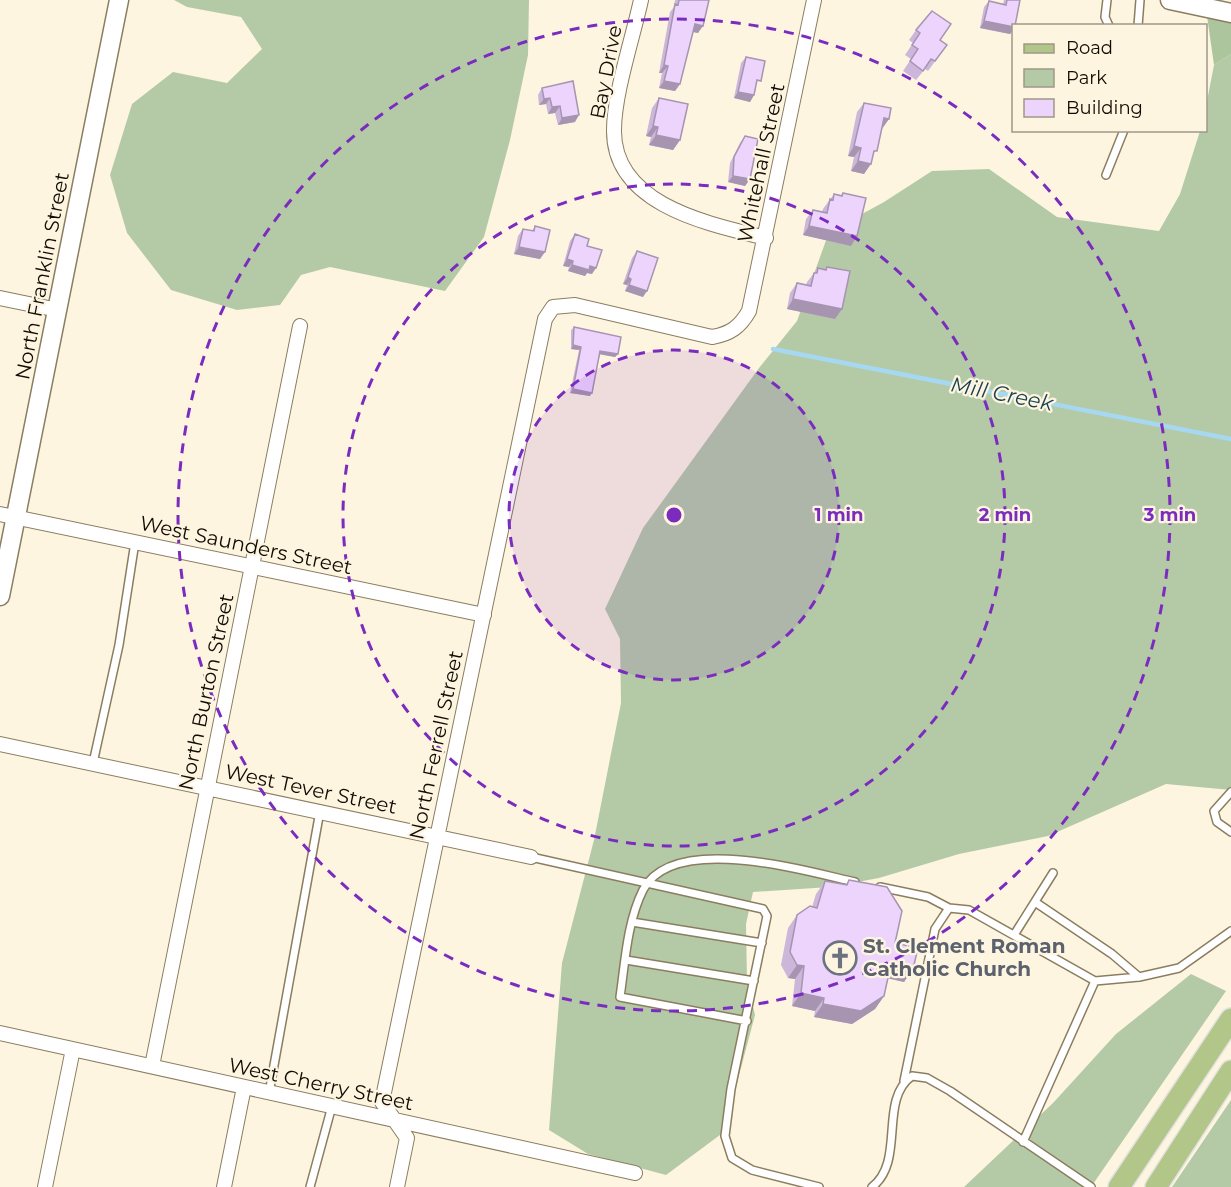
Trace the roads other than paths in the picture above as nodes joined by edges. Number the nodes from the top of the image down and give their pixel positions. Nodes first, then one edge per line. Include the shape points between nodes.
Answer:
1 (640, 0) edge
2 (814, 0) edge
3 (1107, 0) edge
4 (1140, 0) edge
5 (1170, 0) edge
6 (116, 1) edge
7 (1231, 13) edge
8 (1108, 24) edge
9 (1138, 24) edge
10 (1123, 132) edge
11 (1106, 175) dead end
12 (766, 238) junction
13 (0, 298) edge
14 (553, 307) joint
15 (58, 310) junction
16 (300, 326) dead end
17 (8, 516) edge
18 (135, 542) junction
19 (253, 566) junction
20 (0, 596) edge
21 (484, 615) junction
22 (0, 744) edge
23 (93, 763) junction
24 (206, 785) junction
25 (1231, 792) edge
26 (320, 811) junction
27 (1231, 832) edge
28 (437, 836) junction
29 (531, 857) joint
30 (1053, 873) dead end
31 (648, 883) junction
32 (862, 883) edge
33 (872, 885) edge
34 (1035, 902) junction
35 (949, 908) junction
36 (632, 922) junction
37 (1230, 930) edge
38 (1014, 935) junction
39 (762, 943) junction
40 (626, 960) junction
41 (1139, 977) junction
42 (754, 981) junction
43 (1095, 981) junction
44 (1231, 1019) edge
45 (747, 1021) junction
46 (0, 1033) edge
47 (73, 1049) junction
48 (152, 1066) junction
49 (1231, 1071) edge
50 (904, 1082) junction
51 (244, 1088) junction
52 (269, 1093) junction
53 (332, 1106) junction
54 (395, 1119) junction
55 (1023, 1142) junction
56 (635, 1173) dead end
57 (45, 1187) edge
58 (224, 1187) edge
59 (310, 1187) edge
60 (396, 1187) edge
61 (819, 1187) edge
62 (872, 1187) edge
63 (1091, 1187) edge
64 (1119, 1187) edge
65 (1156, 1187) edge

1 - 12 street, Bay Drive via 614,117 618,158 633,180 668,207 724,228
2 - 12 street, Whitehall Street
3 - 8 lane
4 - 9 lane
5 - 7 street
6 - 15 street, North Franklin Street
10 - 11 lane
12 - 14 street, Whitehall Street via 749,311 735,330 724,335 700,336 591,307
13 - 15 street
14 - 21 street, North Ferrell Street via 543,325
15 - 17 street, North Franklin Street
16 - 19 street, North Burton Street
17 - 18 street, West Saunders Street
17 - 20 street, North Franklin Street
18 - 19 street, West Saunders Street
18 - 23 lane via 119,645
19 - 21 street, West Saunders Street
19 - 24 street, North Burton Street
21 - 28 street, North Ferrell Street
22 - 23 street, West Tever Street
23 - 24 street, West Tever Street
24 - 26 street, West Tever Street
24 - 48 street, North Burton Street
25 - 27 lane via 1214,811 1217,822
26 - 28 street, West Tever Street
26 - 52 lane
28 - 29 street, West Tever Street
28 - 54 street, North Ferrell Street via 382,1102
29 - 31 lane
30 - 34 lane
31 - 32 lane via 654,875 681,863 737,860
31 - 36 lane
31 - 39 lane via 763,909 767,916
33 - 35 lane via 928,897
34 - 38 lane
34 - 41 lane
35 - 38 lane via 969,910
35 - 50 lane via 935,929
36 - 39 lane
36 - 40 lane
37 - 41 lane via 1179,968
38 - 43 lane
39 - 42 lane
40 - 42 lane
40 - 45 lane via 620,997
41 - 43 lane
42 - 45 lane
43 - 55 lane
44 - 64 main road
45 - 61 lane via 725,1136 732,1158 752,1170
46 - 47 street, West Cherry Street
47 - 48 street, West Cherry Street
47 - 57 street
48 - 51 street, West Cherry Street
49 - 65 main road
50 - 55 lane via 912,1076 927,1078
50 - 62 lane via 896,1105 886,1172
51 - 52 street, West Cherry Street
51 - 58 street
52 - 53 street, West Cherry Street
53 - 54 street, West Cherry Street
53 - 59 lane
54 - 56 street, West Cherry Street
54 - 60 street, North Ferrell Street via 407,1138
55 - 63 lane

